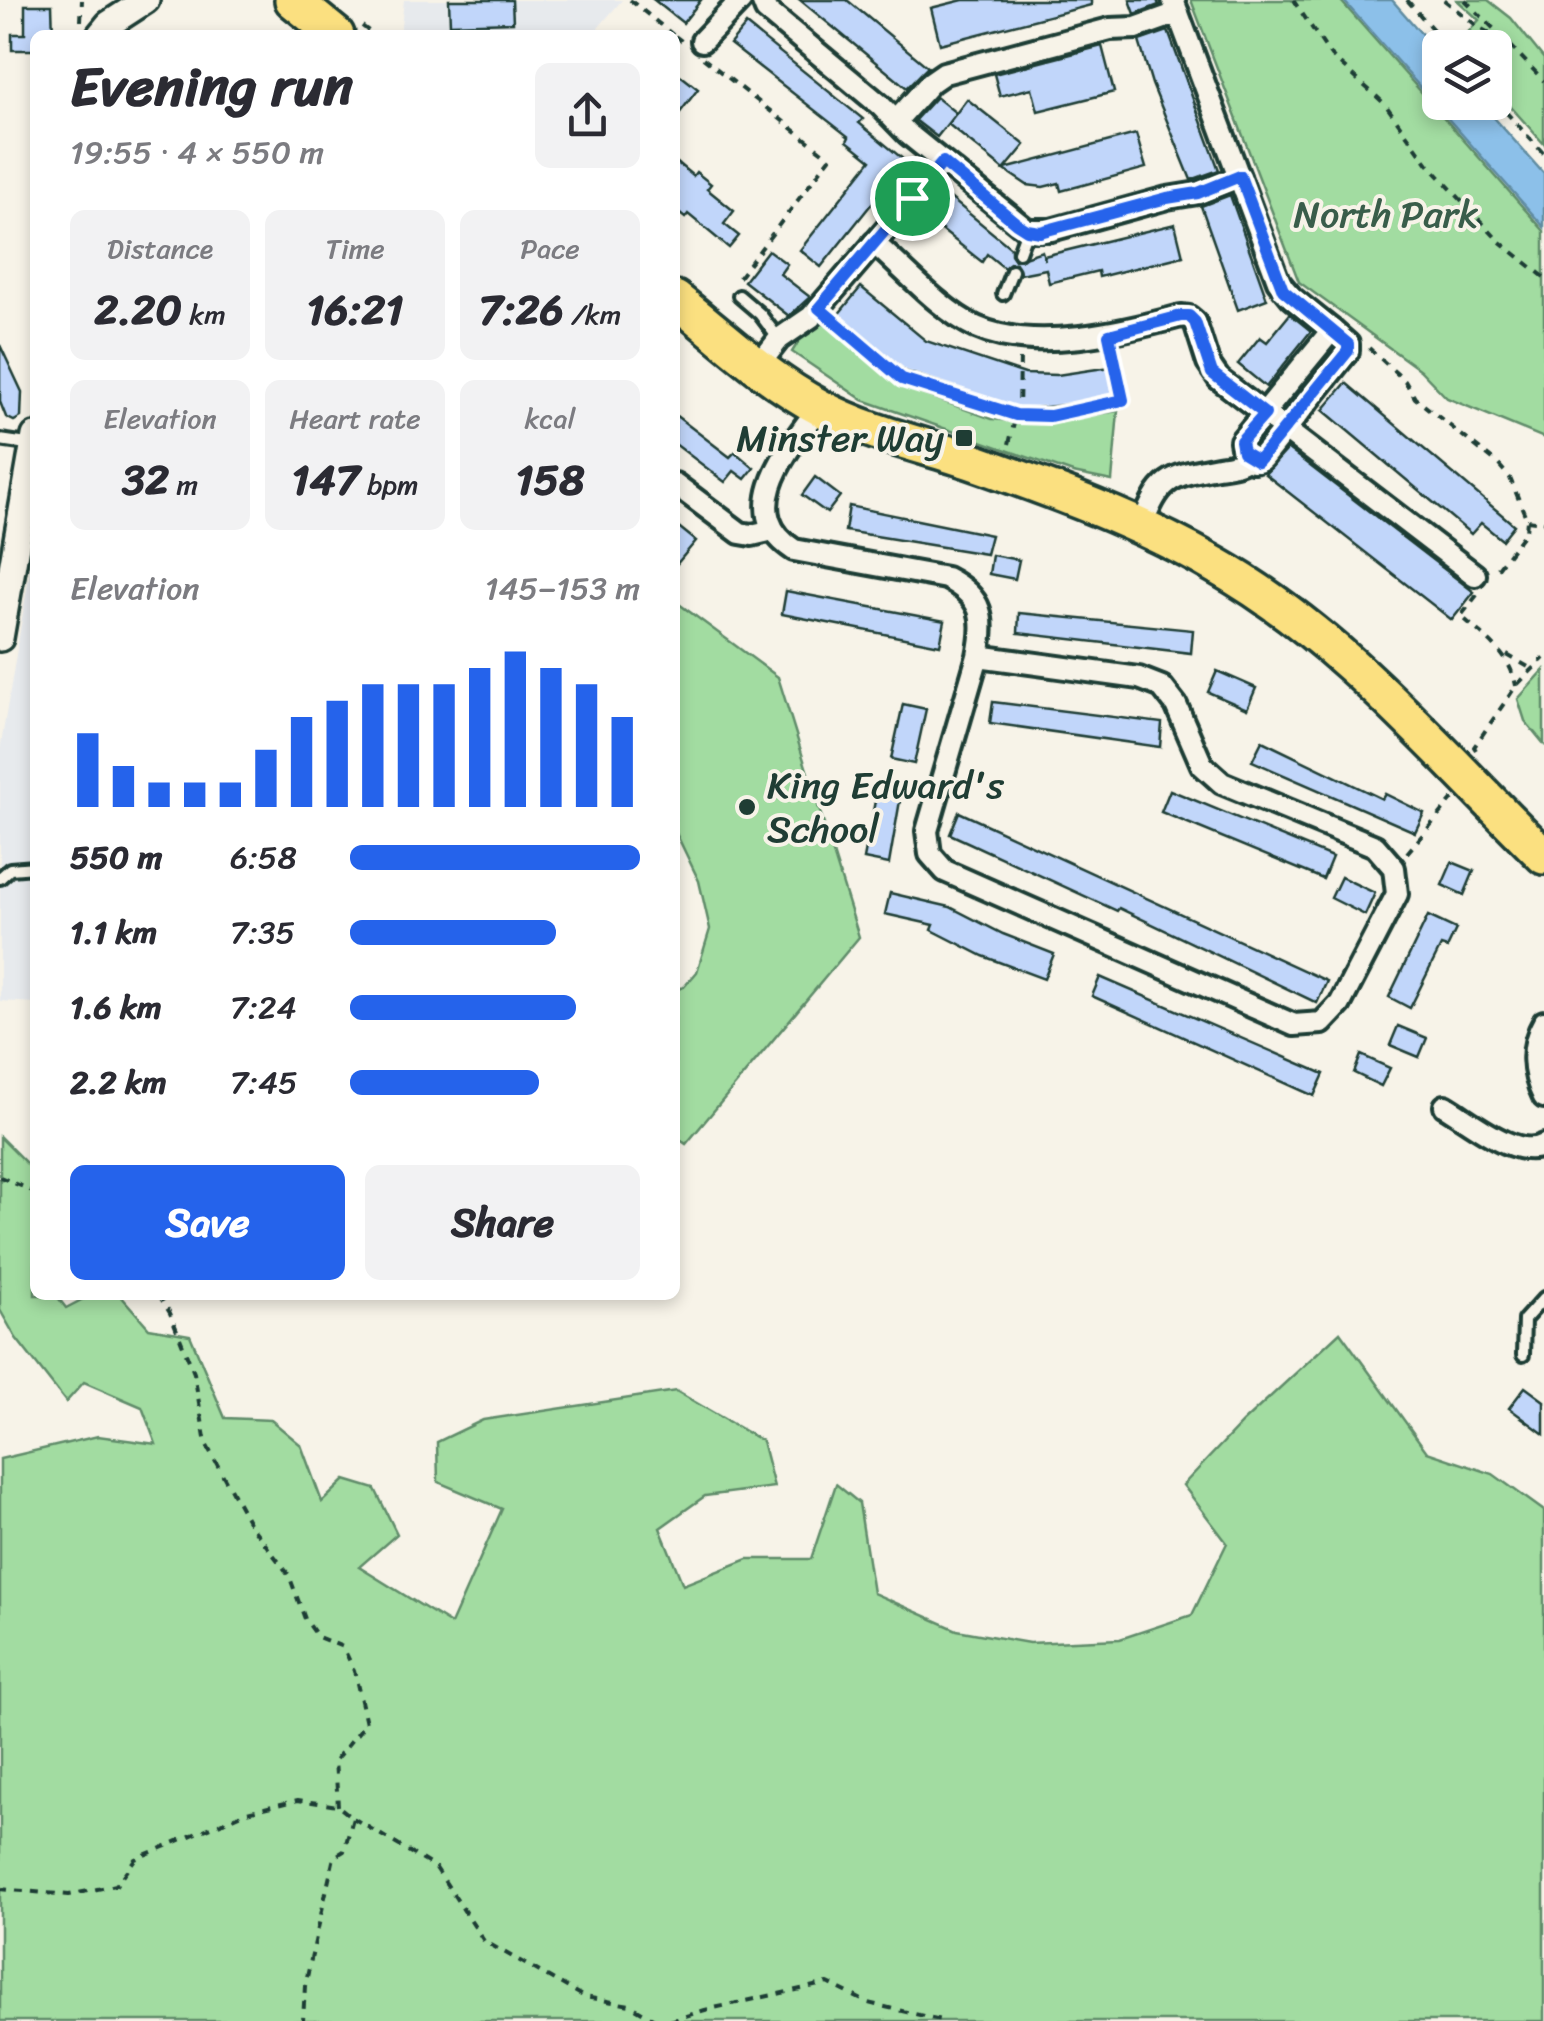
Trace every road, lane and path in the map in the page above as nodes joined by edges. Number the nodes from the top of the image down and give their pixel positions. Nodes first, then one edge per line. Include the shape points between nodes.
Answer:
1 (82, 0) edge
2 (146, 0) edge
3 (272, 0) edge
4 (630, 0) edge
5 (741, 0) edge
6 (1293, 0) edge
7 (1407, 0) edge
8 (1444, 0) edge
9 (1465, 0) edge
10 (764, 5) edge
11 (1176, 6) edge
12 (315, 18) edge
13 (90, 30) edge
14 (93, 30) edge
15 (667, 30) edge
16 (1433, 30) edge
17 (1484, 30) edge
18 (1496, 30) edge
19 (680, 41) edge
20 (702, 41) dead end
21 (1512, 46) edge
22 (1544, 81) edge
23 (1512, 119) edge
24 (896, 122) junction
25 (1544, 154) edge
26 (1240, 176) junction
27 (908, 204) dead end
28 (1027, 230) junction
29 (874, 243) junction
30 (1019, 252) dead end
31 (1012, 271) dead end
32 (1544, 277) edge
33 (734, 293) joint
34 (1002, 294) dead end
35 (680, 302) edge
36 (819, 308) junction
37 (1332, 330) junction
38 (1109, 335) junction
39 (1368, 347) dead end
40 (768, 352) junction
41 (1020, 357) dead end
42 (819, 407) junction
43 (1265, 414) junction
44 (1017, 415) junction
45 (1287, 430) junction
46 (0, 440) edge
47 (30, 441) edge
48 (1008, 448) dead end
49 (1249, 457) junction
50 (30, 464) edge
51 (680, 488) edge
52 (1527, 520) junction
53 (1544, 522) edge
54 (1141, 528) junction
55 (773, 530) junction
56 (1482, 582) junction
57 (0, 638) edge
58 (1502, 653) junction
59 (978, 656) junction
60 (1544, 658) edge
61 (1532, 669) junction
62 (1516, 686) junction
63 (1474, 768) junction
64 (1544, 856) edge
65 (30, 867) edge
66 (1394, 868) junction
67 (0, 878) edge
68 (1544, 1022) edge
69 (1544, 1096) edge
70 (1446, 1106) dead end
71 (1544, 1146) edge
72 (0, 1177) edge
73 (30, 1190) edge
74 (1544, 1298) edge
75 (162, 1300) edge
76 (1523, 1356) dead end
77 (338, 1806) junction
78 (353, 1818) junction
79 (0, 1889) edge
80 (303, 2021) edge
81 (658, 2021) edge
82 (670, 2021) edge
83 (945, 2021) edge

1 - 13 path
2 - 14 street
3 - 12 highway
4 - 15 path
5 - 20 street
6 - 32 path via 1331,56 1384,104 1428,164
7 - 16 path
8 - 17 path
9 - 18 path
10 - 24 street
11 - 24 street via 1136,28 1110,29 944,74
11 - 26 street
19 - 33 path via 830,158
21 - 22 path
23 - 25 path
24 - 28 street
26 - 28 street via 1198,193 1051,230
26 - 37 street via 1283,290
27 - 29 street
28 - 30 lane
29 - 36 street
29 - 38 street via 973,326 1020,338
31 - 34 lane
33 - 40 lane via 760,314
35 - 40 highway
36 - 40 street
36 - 44 path via 902,379
37 - 43 street
37 - 45 street via 1348,351
38 - 43 street via 1189,316 1212,373
38 - 44 path via 1123,400 1050,416
39 - 52 path via 1415,398 1498,464
40 - 42 highway
41 - 44 path
42 - 54 highway
42 - 55 street via 775,469
43 - 45 street
43 - 49 street via 1241,441
44 - 48 path
45 - 49 street via 1262,459
45 - 56 street
46 - 47 lane
49 - 54 street via 1167,480
50 - 57 street
51 - 55 street via 740,533
52 - 53 path
52 - 56 path via 1526,532
54 - 63 highway via 1269,598
55 - 59 street via 794,550 946,578 964,588 984,628
56 - 58 path via 1461,616
58 - 61 path
58 - 62 path
59 - 66 street via 1139,678 1162,687 1202,765 1222,783 1375,846
59 - 66 street via 927,831 930,854 945,871 1294,1025 1322,1024 1340,1004 1397,894
60 - 61 path
61 - 62 path
62 - 63 path via 1474,748
63 - 64 highway
63 - 66 path
65 - 67 lane via 10,869
68 - 69 street via 1534,1062
70 - 71 street via 1517,1149
72 - 73 path
74 - 76 lane via 1524,1320
75 - 77 path via 194,1372 206,1444 248,1523 289,1576 304,1619 318,1637 343,1646 354,1670 366,1723 335,1760
77 - 78 path
77 - 79 path via 298,1800 247,1812 135,1859 116,1884 69,1894
78 - 80 path via 344,1851 334,1857
78 - 81 path via 436,1868 484,1941 585,1997 630,2005
82 - 83 path via 828,1983 868,2003

